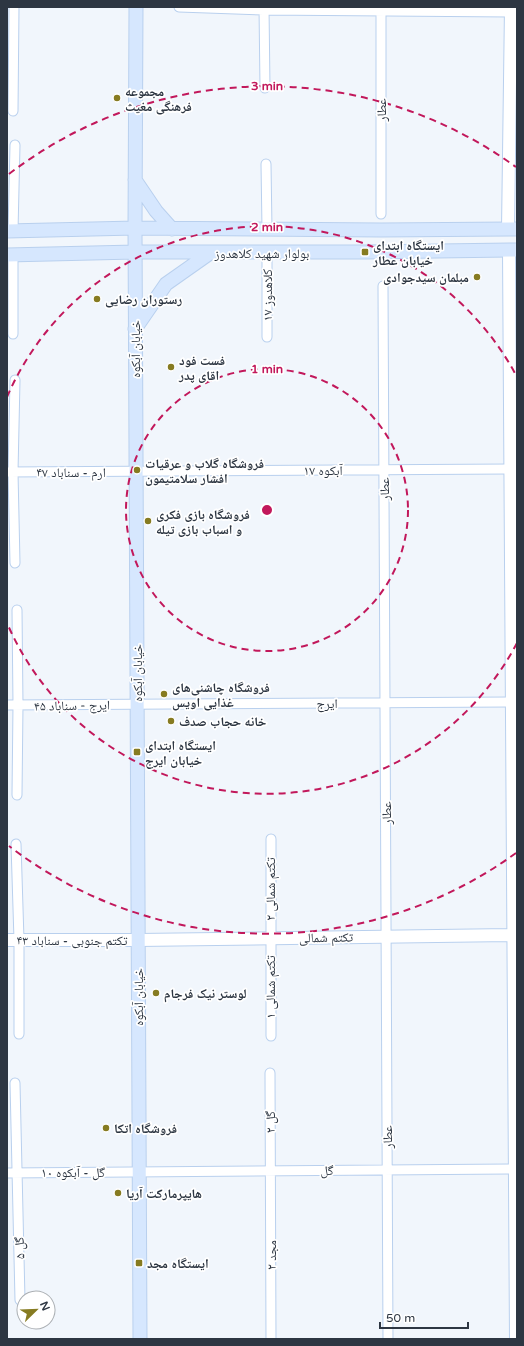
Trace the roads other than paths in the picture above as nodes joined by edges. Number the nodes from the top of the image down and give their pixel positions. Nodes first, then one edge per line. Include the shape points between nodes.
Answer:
1 (14, 7) edge
2 (136, 7) edge
3 (179, 7) edge
4 (264, 8) edge
5 (381, 9) edge
6 (513, 11) edge
7 (265, 88) dead end
8 (13, 110) dead end
9 (15, 145) dead end
10 (266, 164) dead end
11 (135, 180) junction
12 (381, 214) dead end
13 (135, 228) junction
14 (172, 229) junction
15 (267, 229) junction
16 (512, 229) edge
17 (10, 231) edge
18 (513, 250) edge
19 (135, 252) junction
20 (210, 253) junction
21 (267, 253) junction
22 (10, 255) edge
23 (383, 286) dead end
24 (135, 329) junction
25 (13, 334) dead end
26 (267, 337) dead end
27 (15, 380) dead end
28 (384, 469) junction
29 (511, 469) junction
30 (136, 471) junction
31 (10, 472) edge
32 (15, 562) dead end
33 (514, 580) edge
34 (17, 610) dead end
35 (515, 702) edge
36 (385, 703) junction
37 (137, 704) junction
38 (7, 705) edge
39 (18, 705) junction
40 (515, 743) edge
41 (17, 795) dead end
42 (515, 836) edge
43 (270, 839) dead end
44 (16, 844) dead end
45 (515, 935) edge
46 (386, 937) junction
47 (270, 938) junction
48 (13, 940) edge
49 (138, 940) junction
50 (19, 1034) dead end
51 (271, 1036) dead end
52 (270, 1073) dead end
53 (15, 1083) dead end
54 (515, 1169) junction
55 (388, 1170) junction
56 (271, 1171) junction
57 (7, 1172) edge
58 (17, 1172) junction
59 (139, 1172) junction
60 (20, 1290) edge
61 (140, 1339) edge
62 (271, 1339) edge
63 (388, 1339) edge
64 (516, 1339) edge

1 - 8 street
2 - 11 main road, خیابان آبکوه
3 - 4 street
4 - 5 street
4 - 7 street
5 - 6 street
5 - 12 street, عطار
6 - 16 street
9 - 17 street
10 - 15 street
11 - 13 main road, خیابان آبکوه
11 - 14 main road
13 - 14 main road, بولوار شهید کلاهدوز
13 - 17 main road, بولوار شهید کلاهدوز
13 - 19 main road, خیابان آبکوه
14 - 15 main road, بولوار شهید کلاهدوز
15 - 16 main road, بولوار شهید کلاهدوز
18 - 21 main road, بولوار شهید کلاهدوز
18 - 29 street
19 - 20 main road, بولوار شهید کلاهدوز
19 - 22 main road, بولوار شهید کلاهدوز
19 - 24 main road, خیابان آبکوه
20 - 21 main road, بولوار شهید کلاهدوز
20 - 24 main road via 166,284
21 - 26 street, کلاهدوز ۱۷
22 - 25 street
23 - 28 street, عطار
24 - 30 main road, خیابان آبکوه
27 - 31 street
28 - 29 street, آبکوه ۱۷
28 - 30 street, آبکوه ۱۷
28 - 36 street, عطار
29 - 33 street
30 - 31 street, ارم - سناباد ۴۷
30 - 37 main road, خیابان آبکوه
31 - 32 street
33 - 35 street
34 - 39 street
35 - 36 street, ایرج
35 - 40 street
36 - 37 street, ایرج
36 - 46 street, عطار
37 - 39 street, ایرج - سناباد ۴۵
37 - 49 main road, خیابان آبکوه
38 - 39 street, ایرج - سناباد ۴۵
39 - 41 street
40 - 42 street
42 - 45 street
43 - 47 street, تکتم شمالی ۲
44 - 48 street
45 - 46 street, تکتم شمالی
45 - 54 street
46 - 47 street, تکتم شمالی
46 - 55 street, عطار
47 - 49 street, تکتم شمالی
47 - 51 street, تکتم شمالی ۱
48 - 49 street, تکتم جنوبی - سناباد ۴۳
48 - 50 street
49 - 59 main road, خیابان آبکوه
52 - 56 street, گل ۲
53 - 58 street, گل ۵
54 - 55 street, گل
54 - 64 street
55 - 56 street, گل
55 - 63 street, عطار
56 - 59 street, گل
56 - 62 street, مجد ۲
57 - 58 street, گل - آبکوه ۱۰
58 - 59 street, گل - آبکوه ۱۰
58 - 60 street, گل ۵
59 - 61 main road, خیابان آبکوه

